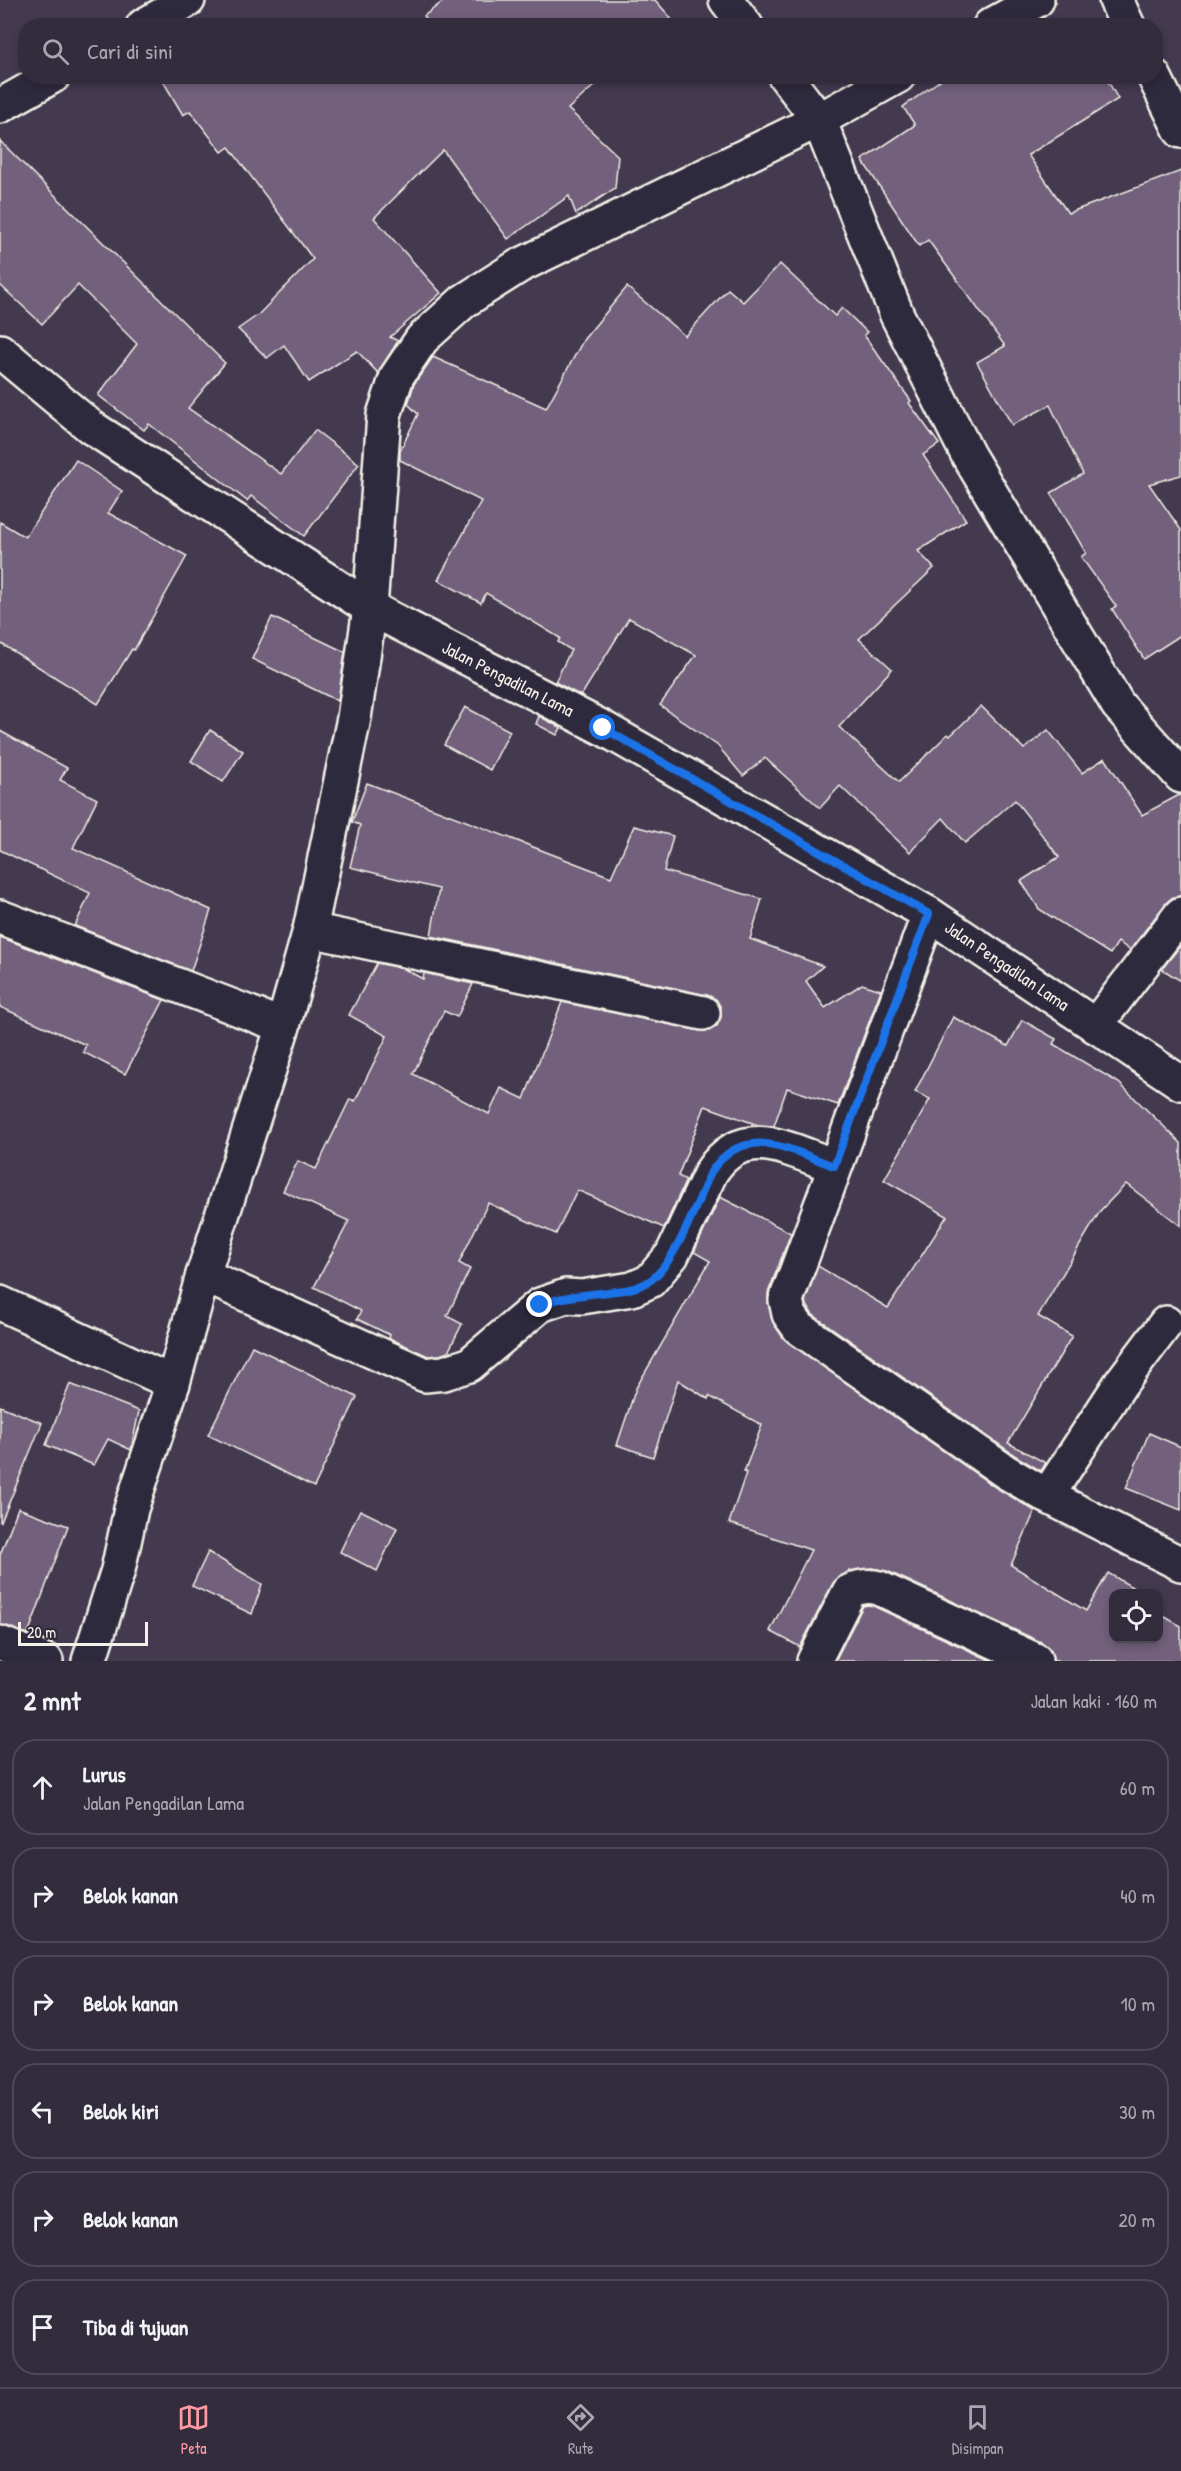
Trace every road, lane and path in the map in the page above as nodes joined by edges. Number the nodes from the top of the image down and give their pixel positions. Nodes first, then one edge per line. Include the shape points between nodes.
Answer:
1 (188, 0) edge
2 (726, 0) edge
3 (1037, 0) edge
4 (1116, 0) edge
5 (157, 18) edge
6 (740, 18) edge
7 (1004, 18) edge
8 (1124, 18) edge
9 (39, 84) edge
10 (791, 84) edge
11 (884, 84) edge
12 (1158, 84) edge
13 (0, 106) edge
14 (819, 120) junction
15 (1181, 131) edge
16 (0, 351) edge
17 (370, 608) junction
18 (1181, 776) edge
19 (929, 914) junction
20 (1181, 914) edge
21 (0, 917) edge
22 (310, 930) junction
23 (703, 1013) dead end
24 (283, 1026) junction
25 (1095, 1026) junction
26 (1181, 1083) edge
27 (834, 1166) junction
28 (203, 1275) junction
29 (0, 1303) edge
30 (1166, 1323) dead end
31 (173, 1383) junction
32 (1047, 1496) junction
33 (1181, 1564) edge
34 (0, 1643) edge
35 (1035, 1660) edge
36 (46, 1661) edge
37 (89, 1661) edge
38 (814, 1661) edge

1 - 5 street
2 - 6 street
3 - 7 street
4 - 8 street
9 - 13 street
10 - 14 street
11 - 14 street
12 - 15 street
14 - 17 street via 519,266 464,301 422,339 397,376 384,415
14 - 18 street via 897,315 968,455 1118,705
16 - 17 street, Jalan Pengadilan Lama via 91,427
17 - 19 street, Jalan Pengadilan Lama via 603,728
17 - 22 street via 354,718
19 - 25 street, Jalan Pengadilan Lama
19 - 27 street
20 - 25 street
21 - 24 street
22 - 23 street
22 - 24 street
24 - 28 street
25 - 26 street, Jalan Pengadilan Lama
27 - 28 street via 764,1142 745,1144 717,1162 672,1255 650,1281 632,1289 566,1296 540,1305 469,1365 444,1373 425,1375
27 - 32 street via 786,1300 789,1314 799,1328 1006,1472
28 - 31 street
29 - 31 street
30 - 32 street via 1121,1383
31 - 37 street via 131,1509 118,1570
32 - 33 street
34 - 36 street
35 - 38 street via 871,1586 849,1592

